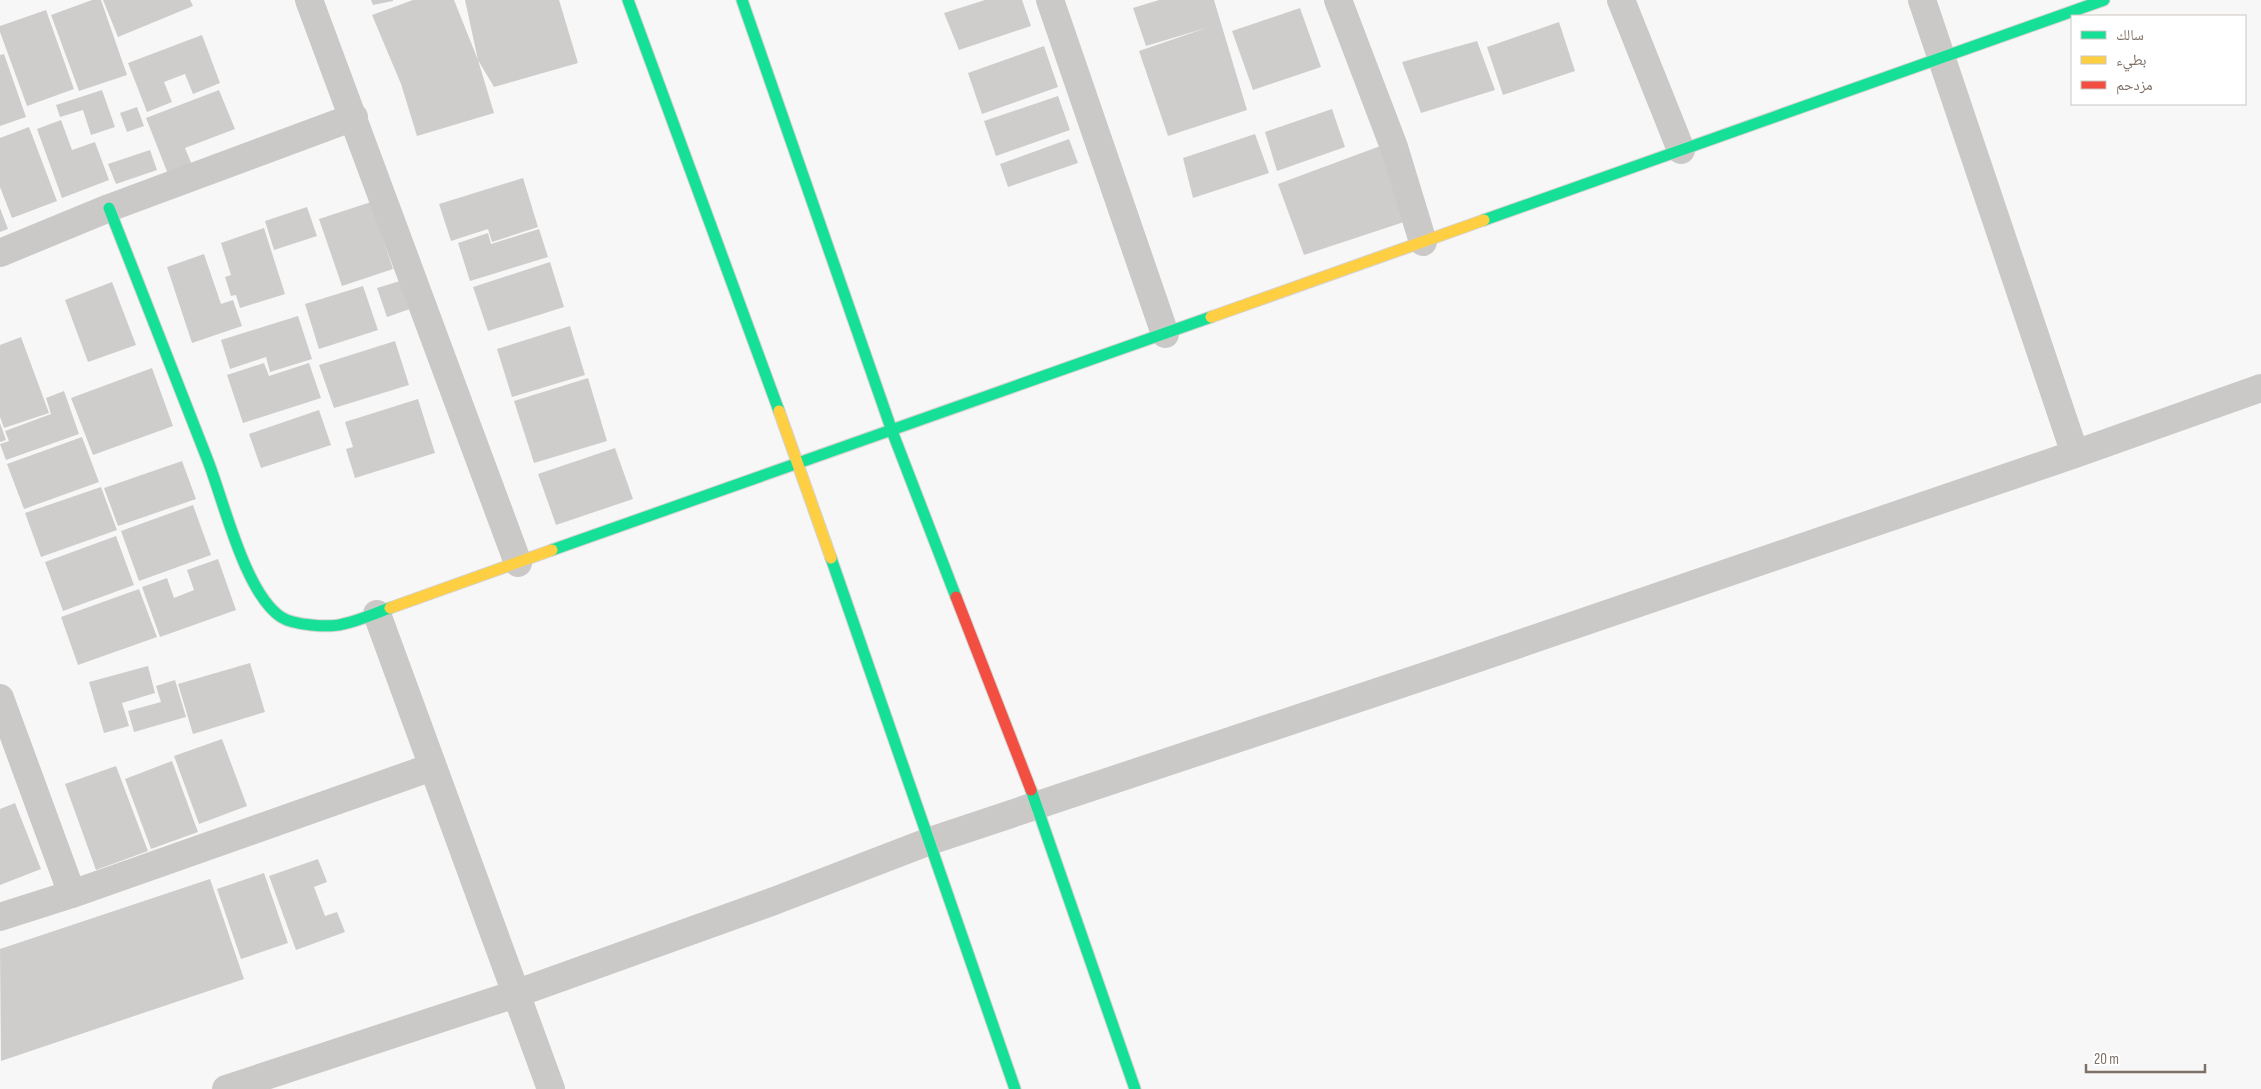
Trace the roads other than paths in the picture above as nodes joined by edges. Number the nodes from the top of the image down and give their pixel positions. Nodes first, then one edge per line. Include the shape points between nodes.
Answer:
1 (310, 0) edge
2 (628, 0) edge
3 (742, 0) edge
4 (1050, 0) edge
5 (1338, 0) edge
6 (1621, 0) edge
7 (1922, 0) edge
8 (2104, 0) edge
9 (1941, 58) junction
10 (354, 118) junction
11 (1681, 150) junction
12 (109, 208) junction
13 (1423, 242) junction
14 (0, 253) edge
15 (1165, 334) junction
16 (2261, 388) edge
17 (892, 431) junction
18 (2075, 454) junction
19 (798, 464) junction
20 (518, 563) junction
21 (377, 614) junction
22 (0, 698) edge
23 (432, 767) junction
24 (1037, 806) junction
25 (930, 841) junction
26 (72, 894) junction
27 (0, 917) edge
28 (515, 994) junction
29 (226, 1089) edge
30 (550, 1089) edge
31 (1015, 1089) edge
32 (1135, 1089) edge

1 - 10 street
2 - 19 street
3 - 17 street
4 - 15 street
5 - 13 street via 1394,146
6 - 11 street
7 - 9 street
8 - 9 street
9 - 11 street
9 - 18 street
10 - 12 street
10 - 20 street
11 - 13 street
12 - 14 street
12 - 21 street via 239,547 267,604 281,617 304,624 342,625
13 - 15 street
15 - 17 street
16 - 18 street
17 - 19 street
17 - 24 street
18 - 24 street
19 - 20 street
19 - 25 street
20 - 21 street
21 - 23 street
22 - 26 street
23 - 26 street
23 - 28 street
24 - 25 street
24 - 32 street
25 - 28 street
25 - 31 street
26 - 27 street
28 - 29 street
28 - 30 street

